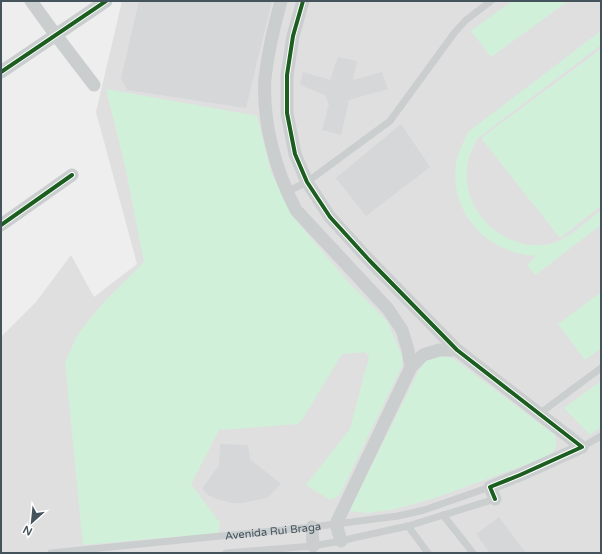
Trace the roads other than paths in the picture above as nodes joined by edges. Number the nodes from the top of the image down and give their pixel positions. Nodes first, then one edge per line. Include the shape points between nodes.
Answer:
1 (31, 1) edge
2 (106, 1) edge
3 (281, 1) edge
4 (303, 1) edge
5 (491, 1) edge
6 (55, 34) junction
7 (1, 72) edge
8 (94, 85) dead end
9 (72, 175) dead end
10 (307, 182) junction
11 (286, 192) junction
12 (1, 225) edge
13 (457, 350) junction
14 (411, 367) junction
15 (601, 368) edge
16 (539, 414) junction
17 (601, 436) edge
18 (582, 447) junction
19 (493, 493) junction
20 (444, 515) junction
21 (336, 524) junction
22 (408, 526) junction
23 (312, 527) junction
24 (341, 541) junction
25 (313, 546) junction
26 (51, 553) edge
27 (226, 553) edge
28 (428, 553) edge
29 (474, 553) edge

1 - 6 street
2 - 6 street
3 - 11 street via 265,79 266,120
4 - 10 street via 293,36 287,75 287,114 295,154
5 - 10 lane via 455,32 390,121
6 - 7 street
6 - 8 street
9 - 12 street
10 - 11 lane
10 - 13 street via 330,217
11 - 14 street via 296,210 388,309 402,330
13 - 14 street via 439,350 423,355
13 - 16 street
14 - 21 street
15 - 16 lane
16 - 18 street
17 - 18 lane, Avenida Rui Braga
18 - 19 street, Avenida Rui Braga via 520,475
19 - 20 lane, Avenida Rui Braga
19 - 21 lane, Avenida Rui Braga via 398,516
20 - 22 lane, Avenida Rui Braga
20 - 29 lane
21 - 23 lane, Avenida Rui Braga
21 - 24 street
22 - 24 lane, Avenida Rui Braga
22 - 28 lane
23 - 25 street
23 - 26 lane, Avenida Rui Braga
24 - 25 lane, Avenida Rui Braga
25 - 27 lane, Avenida Rui Braga

